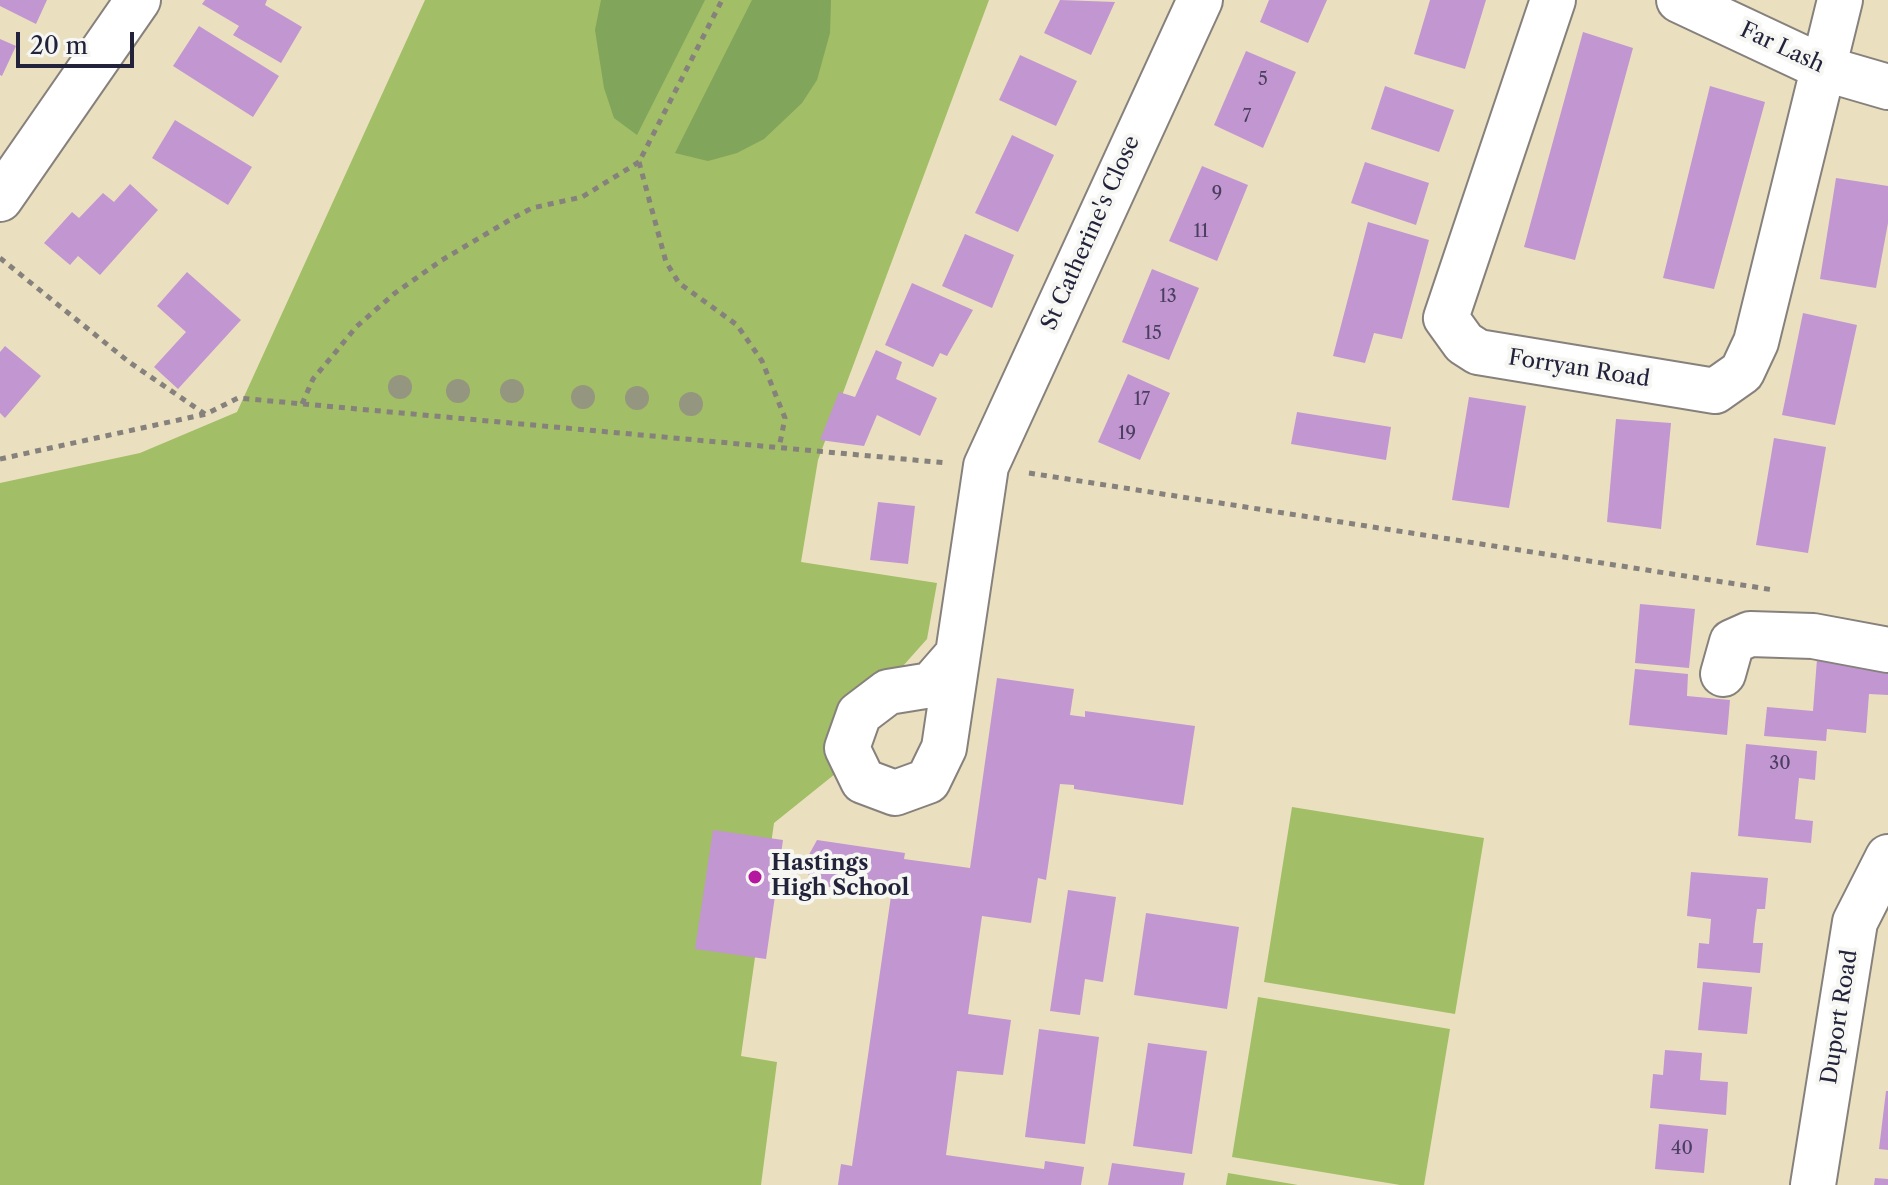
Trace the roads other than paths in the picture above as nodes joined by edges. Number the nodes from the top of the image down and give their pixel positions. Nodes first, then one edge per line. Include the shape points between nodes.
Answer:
1 (138, 0) edge
2 (1200, 0) edge
3 (1553, 0) edge
4 (1679, 0) edge
5 (1840, 0) edge
6 (1826, 69) junction
7 (1888, 87) edge
8 (0, 199) edge
9 (1888, 650) edge
10 (958, 654) dead end
11 (1723, 674) dead end
12 (1888, 857) edge
13 (1813, 1185) edge

1 - 8 street
2 - 10 street, St Catherine's Close via 986,466
3 - 6 street, Forryan Road via 1446,318 1464,343 1478,352 1715,391 1731,381 1742,372 1756,342
4 - 6 street, Far Lash
5 - 6 street
6 - 7 street, Far Lash
9 - 11 street via 1813,636 1750,634 1732,642
12 - 13 street, Duport Road via 1855,922

